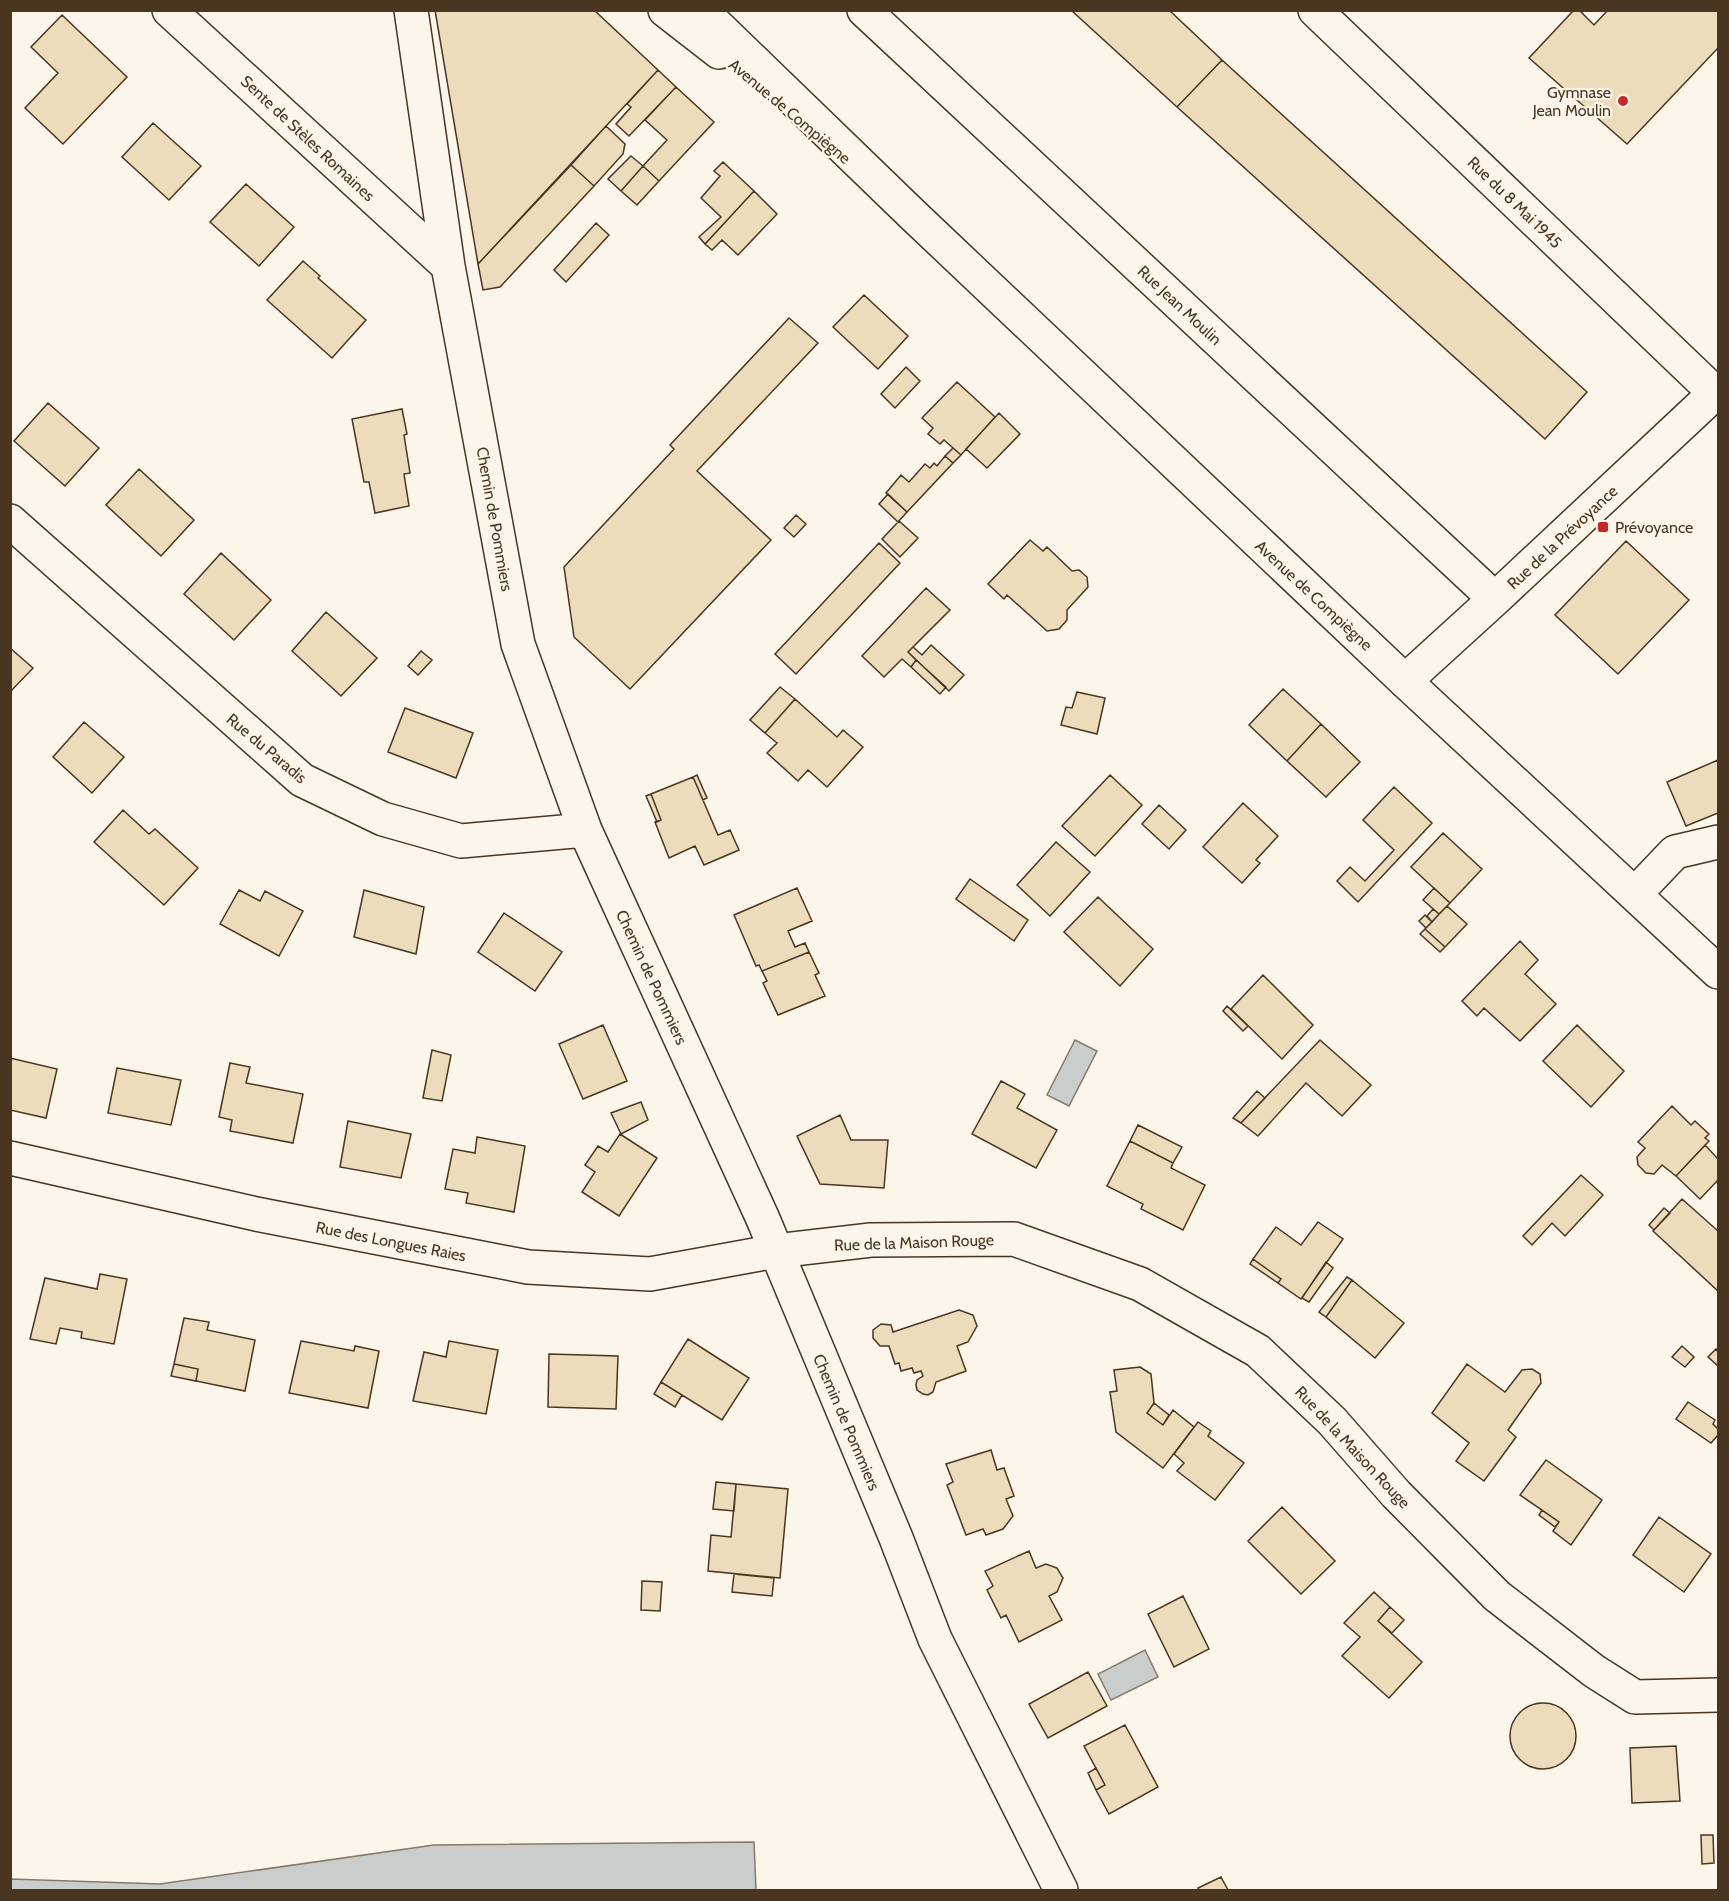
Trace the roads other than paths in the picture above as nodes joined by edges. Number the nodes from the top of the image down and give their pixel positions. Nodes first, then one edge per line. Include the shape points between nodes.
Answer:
1 (169, 10) edge
2 (411, 10) edge
3 (665, 10) edge
4 (701, 10) edge
5 (864, 10) edge
6 (1315, 10) edge
7 (913, 215) junction
8 (447, 266) junction
9 (1717, 393) edge
10 (10, 521) edge
11 (1495, 600) junction
12 (1405, 681) junction
13 (585, 830) junction
14 (1719, 842) edge
15 (1635, 894) junction
16 (1719, 972) edge
17 (10, 1158) edge
18 (777, 1251) junction
19 (1719, 1695) edge
20 (1060, 1890) edge

1 - 8 street, Sente de Stèles Romaines
2 - 8 street, Chemin de Pommiers
3 - 7 street, Avenue de Compiègne via 767,89
4 - 7 street, Avenue de Compiègne
5 - 11 street, Rue Jean Moulin
6 - 9 street, Rue du 8 Mai 1945
7 - 12 street, Avenue de Compiègne
8 - 13 street, Chemin de Pommiers via 518,644
9 - 11 street, Rue de la Prévoyance
10 - 13 street, Rue du Paradis via 302,780 383,819 461,840
11 - 12 street, Rue de la Prévoyance
12 - 15 street, Avenue de Compiègne
13 - 18 street, Chemin de Pommiers
14 - 15 street via 1675,852
15 - 16 street, Avenue de Compiègne
17 - 18 street, Rue des Longues Raies via 256,1215 528,1267 650,1274
18 - 19 street, Rue de la Maison Rouge via 871,1240 1014,1239 1140,1284 1258,1351 1332,1420 1396,1494 1497,1596 1594,1671 1635,1697
18 - 20 street, Chemin de Pommiers via 935,1639

